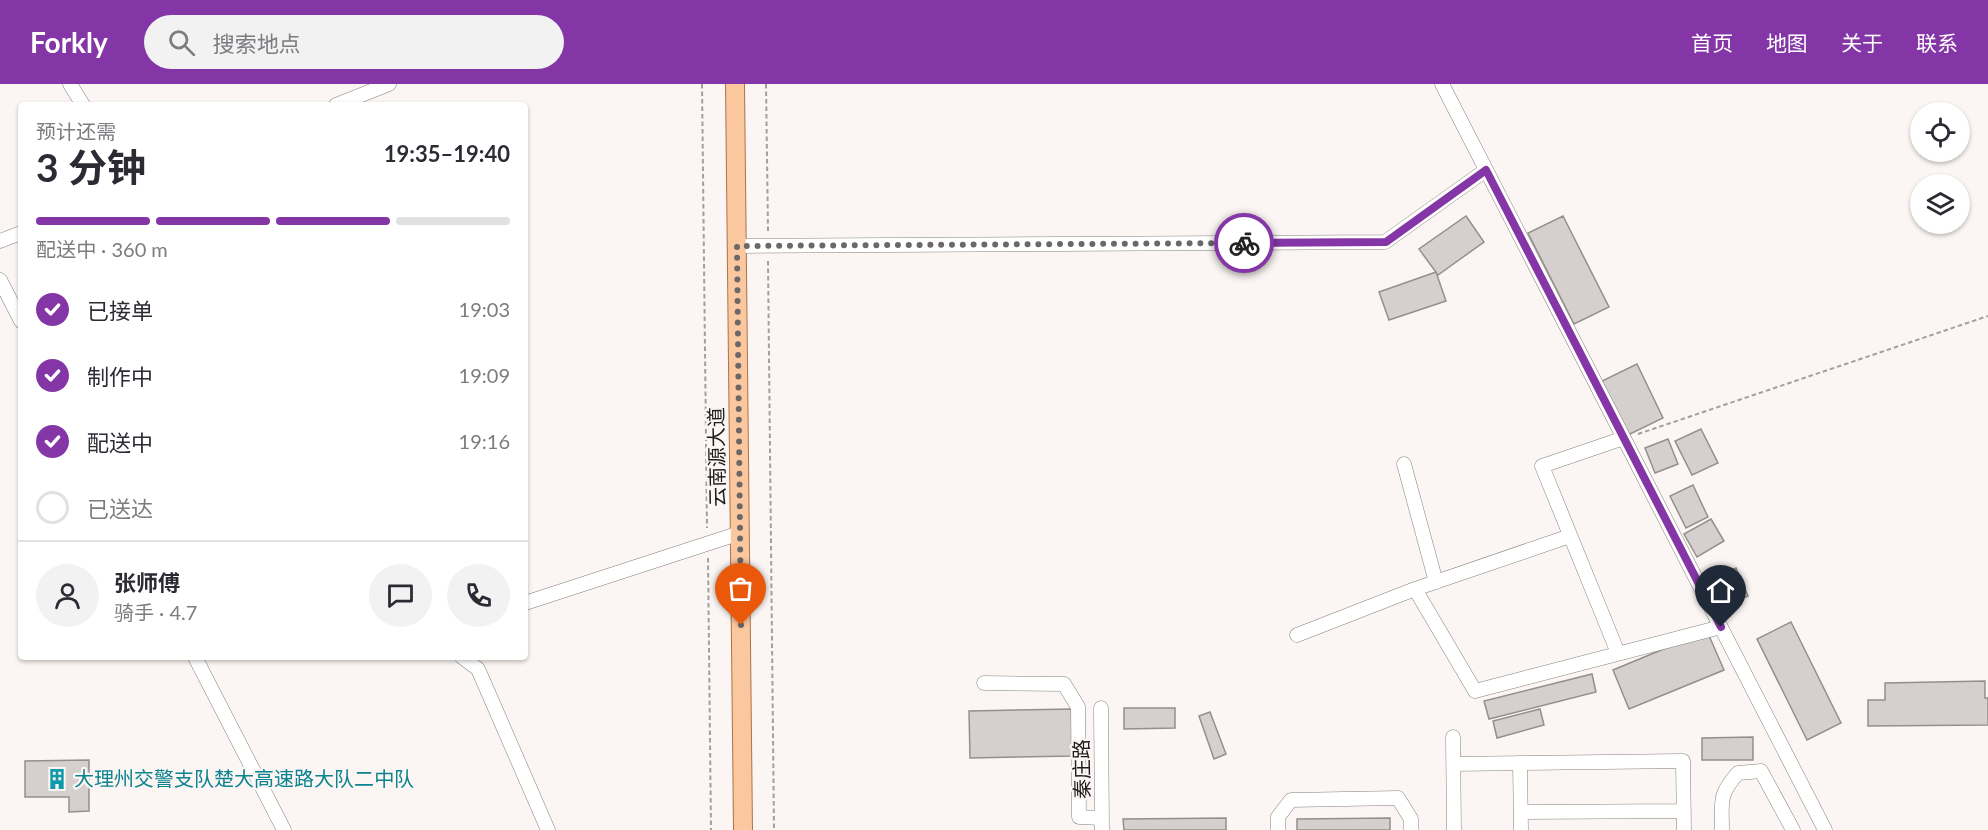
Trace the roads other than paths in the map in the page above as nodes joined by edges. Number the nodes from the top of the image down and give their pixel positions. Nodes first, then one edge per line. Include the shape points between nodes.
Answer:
1 (70, 84) edge
2 (388, 84) edge
3 (735, 84) edge
4 (1442, 84) edge
5 (81, 102) edge
6 (343, 102) edge
7 (1486, 170) junction
8 (18, 234) edge
9 (0, 241) edge
10 (737, 246) junction
11 (0, 280) edge
12 (18, 315) edge
13 (1624, 438) junction
14 (1404, 464) dead end
15 (740, 533) junction
16 (1570, 536) junction
17 (1436, 582) junction
18 (1415, 589) junction
19 (528, 602) edge
20 (1721, 627) junction
21 (1297, 635) dead end
22 (1617, 653) junction
23 (197, 660) edge
24 (466, 660) edge
25 (984, 684) dead end
26 (1101, 708) dead end
27 (1453, 738) dead end
28 (1520, 763) junction
29 (1454, 764) junction
30 (1683, 811) junction
31 (1521, 812) junction
32 (1102, 824) edge
33 (284, 830) edge
34 (548, 830) edge
35 (743, 830) edge
36 (1278, 830) edge
37 (1412, 830) edge
38 (1454, 830) edge
39 (1521, 830) edge
40 (1684, 830) edge
41 (1722, 830) edge
42 (1793, 830) edge
43 (1825, 830) edge

1 - 5 street
2 - 6 street
3 - 10 main road, 云南源大道
4 - 7 street
7 - 10 street via 1386,242
7 - 13 street
8 - 9 street
10 - 15 main road, 云南源大道
11 - 12 street
13 - 16 street via 1542,466
13 - 20 street
14 - 17 street
15 - 19 street
15 - 35 main road, 云南源大道
16 - 17 street
16 - 22 street
17 - 18 street
18 - 21 street
18 - 22 street via 1475,691
20 - 22 street
20 - 43 street
23 - 33 street
24 - 34 street via 478,669
25 - 32 street via 1064,684 1078,707 1078,817
26 - 32 street, 秦庄路
27 - 29 street
28 - 29 street
28 - 30 street via 1683,761
28 - 31 street
29 - 38 street
30 - 31 street
30 - 40 street
31 - 39 street
36 - 37 street via 1278,817 1291,800 1398,798 1411,819
41 - 42 street via 1722,796 1726,786 1738,773 1761,771

